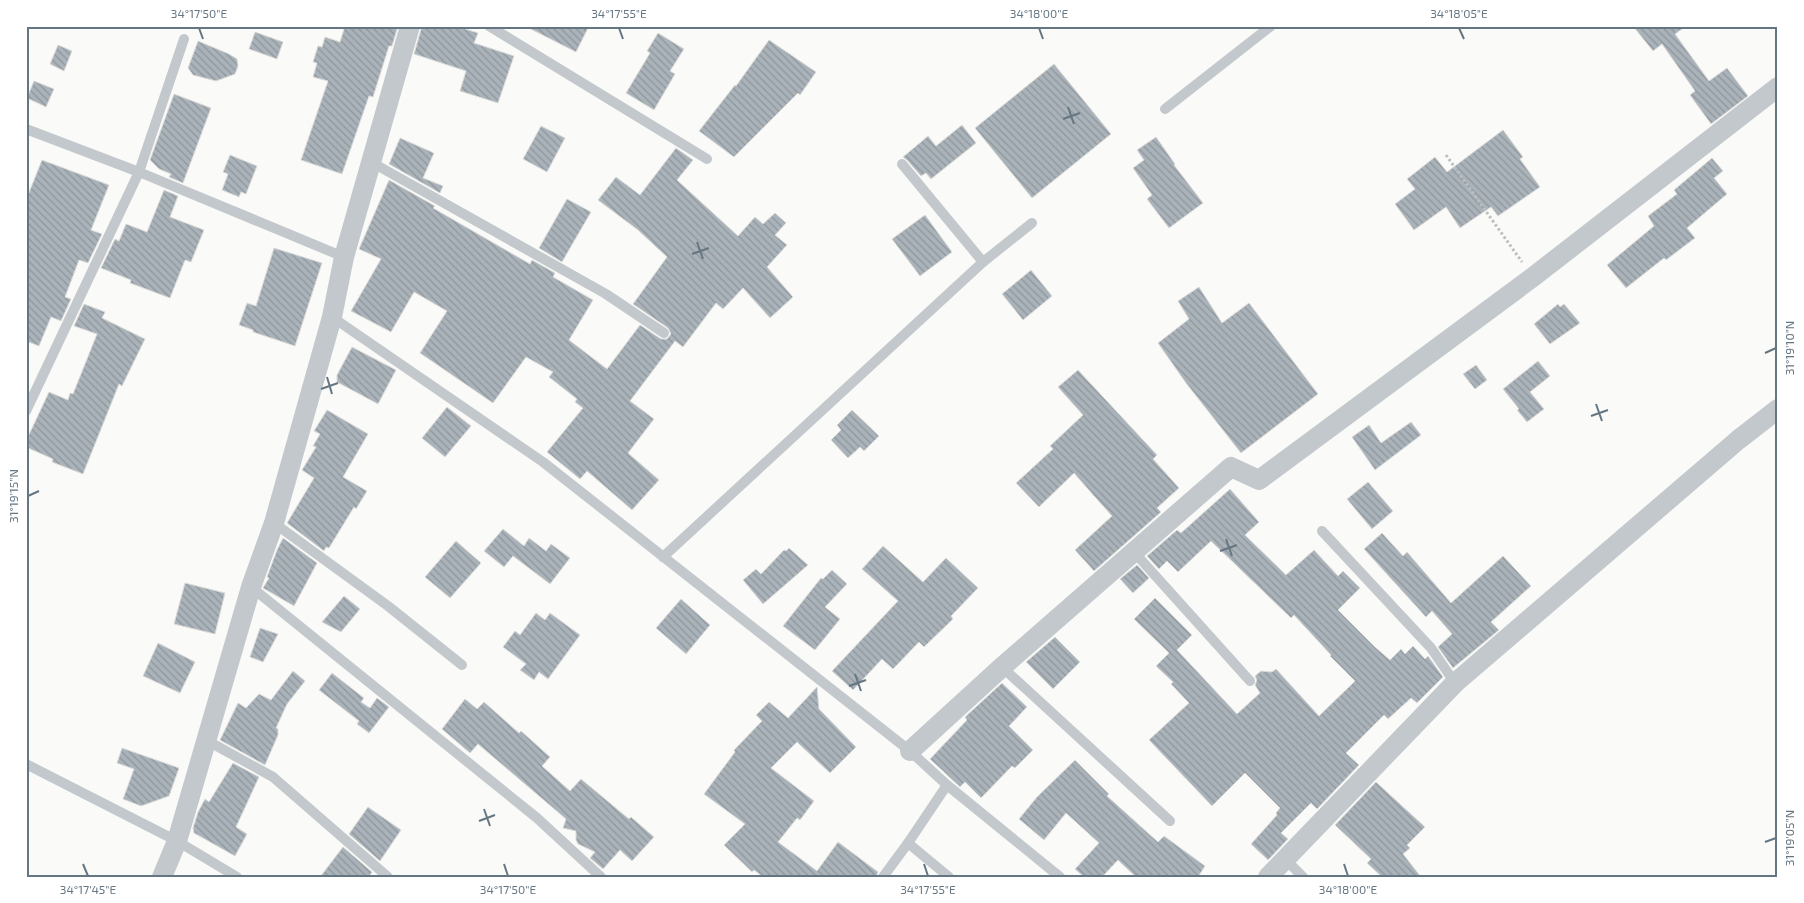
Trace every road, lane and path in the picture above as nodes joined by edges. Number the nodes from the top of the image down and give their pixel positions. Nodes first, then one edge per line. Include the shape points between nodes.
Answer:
1 (410, 26) edge
2 (489, 26) edge
3 (1271, 26) edge
4 (184, 40) dead end
5 (1778, 87) edge
6 (1164, 109) dead end
7 (26, 129) edge
8 (1446, 155) dead end
9 (707, 159) dead end
10 (371, 162) junction
11 (902, 164) dead end
12 (139, 172) junction
13 (1032, 223) dead end
14 (344, 257) junction
15 (983, 262) junction
16 (1533, 276) junction
17 (332, 317) junction
18 (664, 333) dead end
19 (1778, 409) edge
20 (26, 411) edge
21 (274, 523) junction
22 (1322, 531) dead end
23 (1134, 552) junction
24 (663, 557) junction
25 (252, 587) junction
26 (462, 664) dead end
27 (1002, 667) junction
28 (1250, 681) dead end
29 (1455, 682) junction
30 (206, 740) junction
31 (910, 752) junction
32 (26, 764) edge
33 (947, 785) junction
34 (1170, 821) dead end
35 (177, 841) junction
36 (908, 843) junction
37 (1284, 858) junction
38 (162, 877) edge
39 (237, 877) edge
40 (388, 877) edge
41 (601, 877) edge
42 (883, 877) edge
43 (948, 877) edge
44 (1060, 877) edge
45 (1268, 877) edge
46 (1303, 877) edge

1 - 10 street
2 - 9 lane
3 - 6 lane
4 - 12 lane
5 - 16 street
7 - 12 lane
8 - 16 path
10 - 14 street
10 - 18 lane via 606,294
11 - 15 lane
12 - 14 lane
12 - 20 lane
13 - 15 lane
14 - 17 street
15 - 24 lane
16 - 23 street via 1259,480 1231,467
17 - 21 street
17 - 24 lane via 543,462
19 - 29 street
21 - 25 street
21 - 26 lane
22 - 29 lane via 1431,648
23 - 27 street
23 - 28 lane
24 - 31 lane
25 - 30 street
25 - 41 lane via 537,818
27 - 31 street
27 - 34 lane
29 - 37 street
30 - 35 street
30 - 40 lane via 273,777
31 - 33 lane
32 - 35 lane
33 - 36 lane
33 - 44 lane
35 - 38 street
35 - 39 lane
36 - 42 lane
36 - 43 lane
37 - 45 street
37 - 46 lane

